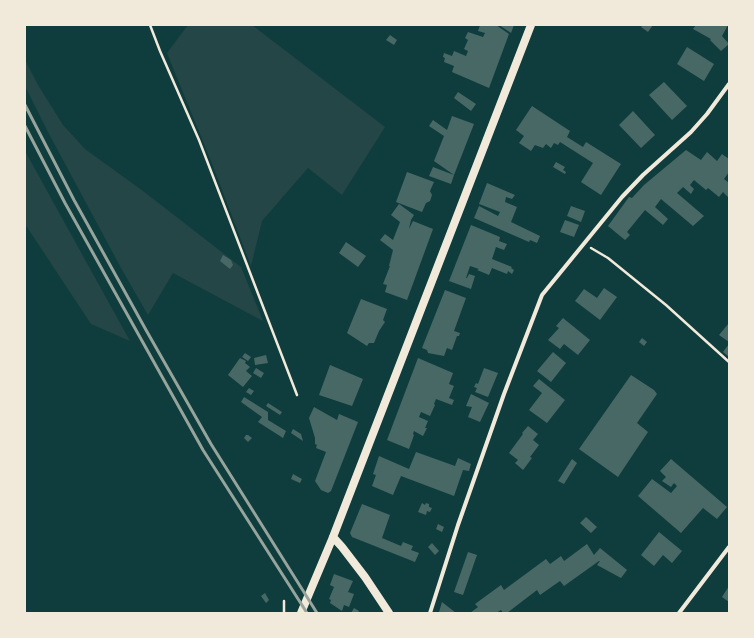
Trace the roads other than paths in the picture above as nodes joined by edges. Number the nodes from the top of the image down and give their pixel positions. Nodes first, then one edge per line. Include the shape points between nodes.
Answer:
1 (531, 25) edge
2 (729, 84) edge
3 (333, 537) junction
4 (729, 547) edge
5 (301, 613) edge
6 (389, 613) edge
7 (430, 613) edge
8 (679, 613) edge

1 - 3 main road
2 - 7 street via 691,132 622,197 542,295 504,394
3 - 5 main road
3 - 6 main road via 365,577
4 - 8 street

